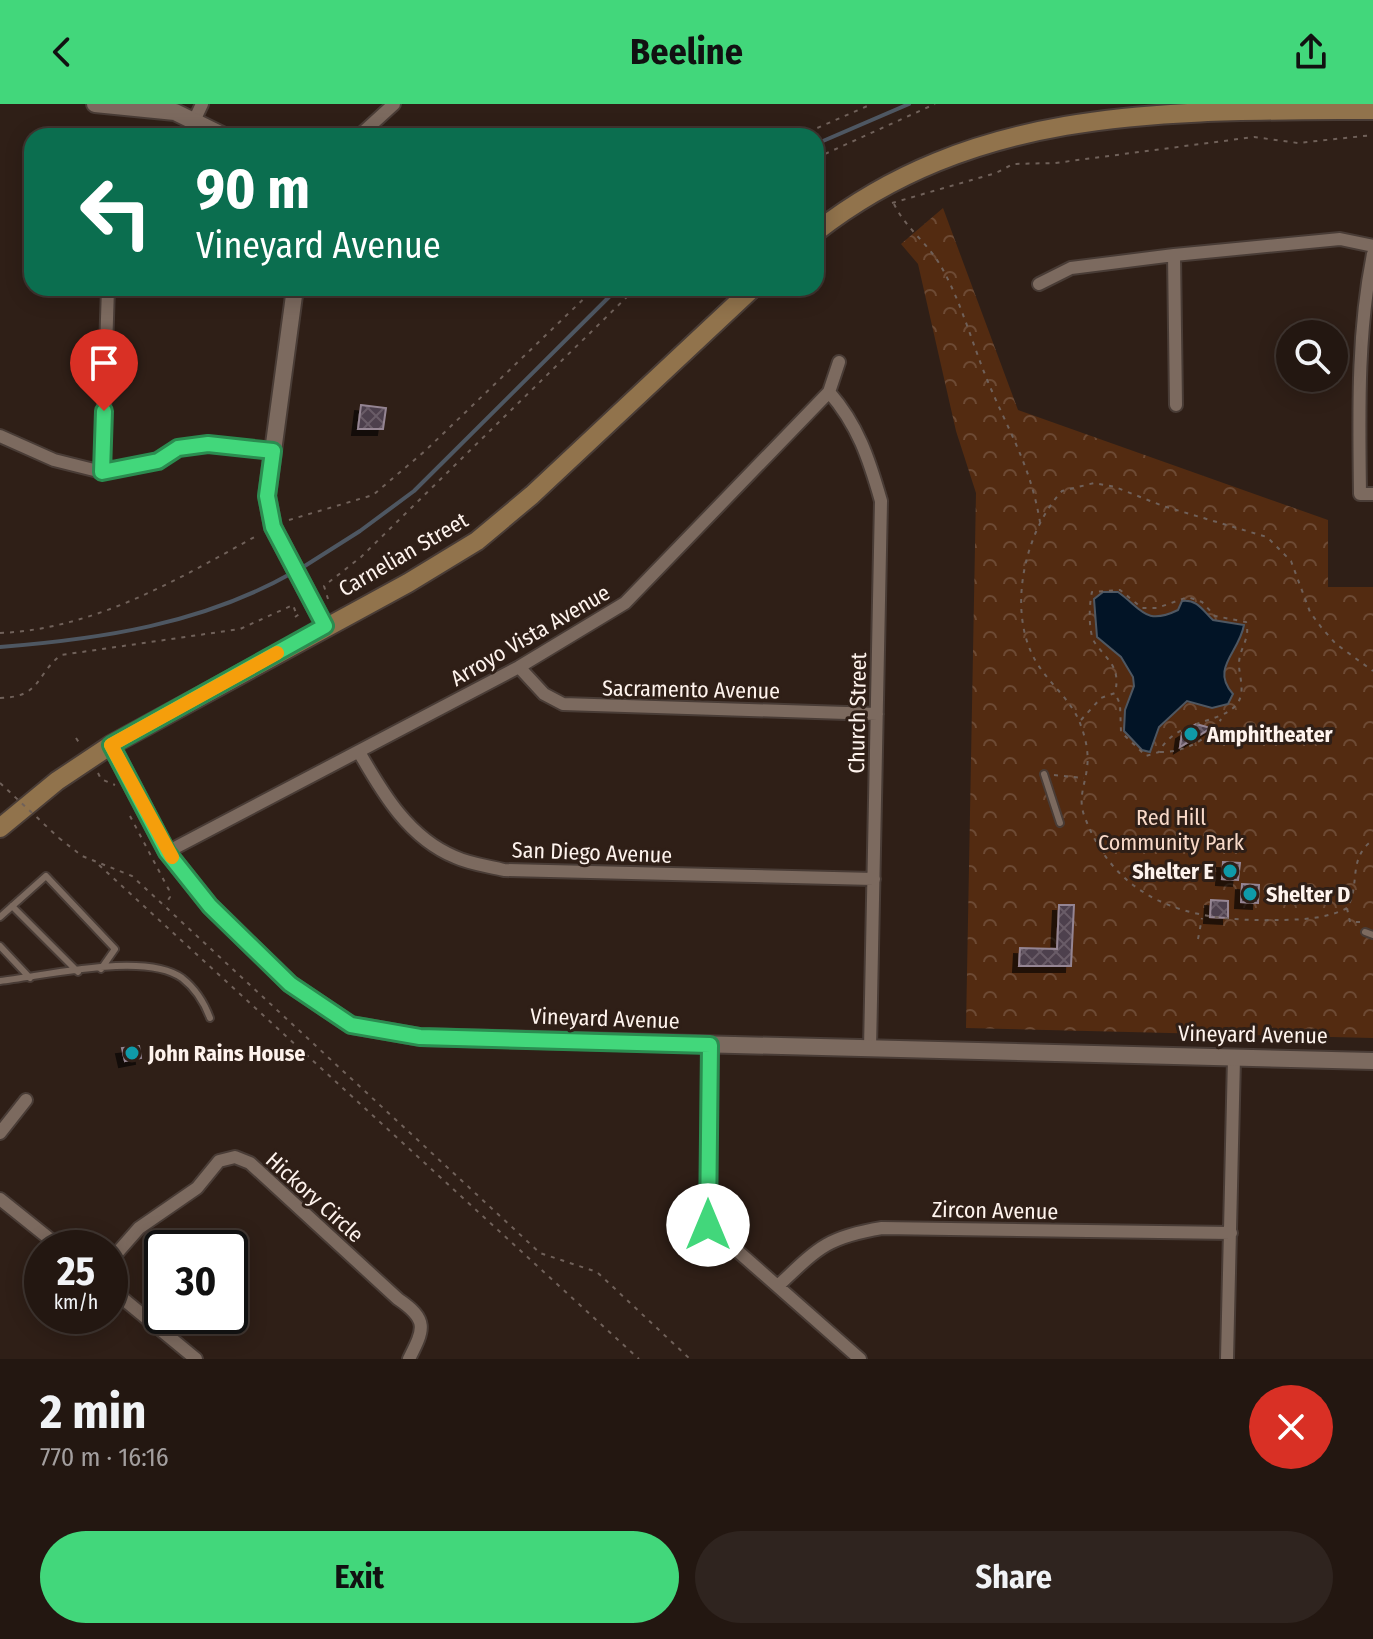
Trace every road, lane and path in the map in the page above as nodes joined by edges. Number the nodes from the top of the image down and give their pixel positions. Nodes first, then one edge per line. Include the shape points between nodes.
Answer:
1 (95, 104) edge
2 (202, 104) edge
3 (394, 104) edge
4 (872, 104) edge
5 (935, 104) edge
6 (1373, 110) edge
7 (194, 121) junction
8 (208, 128) edge
9 (368, 128) edge
10 (817, 128) edge
11 (1373, 135) edge
12 (824, 154) edge
13 (882, 186) junction
14 (892, 203) junction
15 (824, 226) edge
16 (1373, 246) edge
17 (1373, 254) edge
18 (1174, 255) junction
19 (1039, 284) dead end
20 (108, 296) edge
21 (294, 296) edge
22 (587, 296) edge
23 (628, 296) edge
24 (744, 296) edge
25 (839, 362) dead end
26 (829, 392) junction
27 (1176, 405) dead end
28 (0, 436) edge
29 (273, 451) junction
30 (102, 472) junction
31 (1367, 494) edge
32 (1040, 523) junction
33 (273, 527) junction
34 (324, 586) dead end
35 (297, 615) dead end
36 (325, 626) junction
37 (0, 633) edge
38 (519, 667) junction
39 (1373, 671) edge
40 (1115, 693) junction
41 (0, 698) edge
42 (877, 714) junction
43 (1222, 718) junction
44 (1080, 721) junction
45 (111, 745) junction
46 (359, 752) junction
47 (1159, 752) junction
48 (1044, 774) joint
49 (1085, 778) junction
50 (101, 779) dead end
51 (0, 783) edge
52 (115, 785) dead end
53 (128, 811) dead end
54 (1060, 823) dead end
55 (0, 828) edge
56 (1373, 840) edge
57 (167, 852) junction
58 (98, 864) junction
59 (874, 879) junction
60 (12, 906) junction
61 (164, 906) junction
62 (1347, 908) junction
63 (0, 917) edge
64 (1202, 917) junction
65 (1369, 922) dead end
66 (1365, 932) dead end
67 (1373, 935) edge
68 (1198, 939) dead end
69 (0, 946) edge
70 (101, 969) junction
71 (78, 972) junction
72 (30, 978) junction
73 (0, 981) edge
74 (210, 1018) dead end
75 (710, 1045) junction
76 (870, 1049) junction
77 (1234, 1058) junction
78 (1373, 1061) edge
79 (26, 1100) dead end
80 (0, 1133) edge
81 (0, 1199) edge
82 (39, 1230) edge
83 (1231, 1233) junction
84 (128, 1241) edge
85 (778, 1286) junction
86 (128, 1303) edge
87 (196, 1359) edge
88 (409, 1359) edge
89 (639, 1359) edge
90 (690, 1359) edge
91 (860, 1359) edge
92 (1227, 1359) edge

1 - 7 street via 175,112
2 - 7 street
3 - 9 street
4 - 10 path
5 - 12 path
6 - 13 main road via 1170,112 1056,121 1012,130
7 - 8 street
11 - 14 path via 1298,143 1254,137 1013,164
13 - 14 path
13 - 15 main road
14 - 32 path via 938,261 956,299 1025,458
16 - 18 street via 1340,239
17 - 31 street via 1360,361
18 - 19 street via 1071,268
18 - 27 street
20 - 30 street
21 - 29 street
22 - 33 path via 373,495
23 - 34 path via 361,557
24 - 36 main road, Carnelian Street via 477,541
25 - 26 street, Arroyo Vista Avenue
26 - 38 street, Arroyo Vista Avenue via 625,603
26 - 42 street, Church Street via 850,415 881,501
28 - 30 street via 54,460
29 - 30 street via 208,444
29 - 33 street via 267,496
32 - 39 path via 1062,491 1094,483 1252,530 1274,542 1291,561 1310,612 1328,635
32 - 44 path via 1023,581 1026,637 1033,656
33 - 36 street
33 - 37 path via 152,593 38,631
35 - 41 path via 293,605 240,629 61,655 36,687
36 - 45 main road, Carnelian Street
38 - 42 street, Sacramento Avenue via 544,694 563,704
38 - 46 street, Arroyo Vista Avenue
40 - 43 path via 1118,675 1092,631 1092,592 1120,590 1147,609 1195,598 1215,616 1241,619 1247,626 1239,665 1241,694
40 - 44 path via 1101,698
40 - 47 path via 1125,737 1146,756
42 - 59 street, Church Street
43 - 47 path via 1199,720 1164,742
43 - 47 path via 1216,730 1178,753
44 - 49 path via 1087,752
45 - 55 main road
45 - 57 street, Vineyard Avenue
46 - 57 street, Arroyo Vista Avenue
46 - 59 street, San Diego Avenue via 385,797 415,831 455,857 504,870
48 - 49 path
48 - 54 lane
49 - 64 path via 1082,811 1111,864 1142,892
50 - 52 path
51 - 58 path, bridge via 59,838
53 - 61 path via 169,890
56 - 62 path via 1355,862
57 - 75 street, Vineyard Avenue via 210,906 290,984 351,1025 420,1037
58 - 61 path via 132,876
58 - 89 path
59 - 76 street, Church Street
60 - 63 lane
60 - 70 lane via 46,876 115,949
60 - 71 lane
61 - 90 path via 540,1253 597,1272
62 - 64 path via 1283,920
62 - 65 path via 1350,922
64 - 68 path
66 - 67 lane
69 - 72 lane
70 - 71 lane
70 - 74 lane via 153,967 181,977 202,999
71 - 72 lane
72 - 73 lane
75 - 76 street, Vineyard Avenue
75 - 85 street via 708,1225
76 - 77 street, Vineyard Avenue
77 - 78 street, Vineyard Avenue
77 - 83 street
79 - 80 street
81 - 82 street
83 - 85 street, Zircon Avenue via 882,1228 841,1235
83 - 92 street
84 - 88 street, Hickory Circle via 197,1188 219,1161 235,1157 250,1163 416,1311 422,1325 420,1340
85 - 91 street
86 - 87 street

